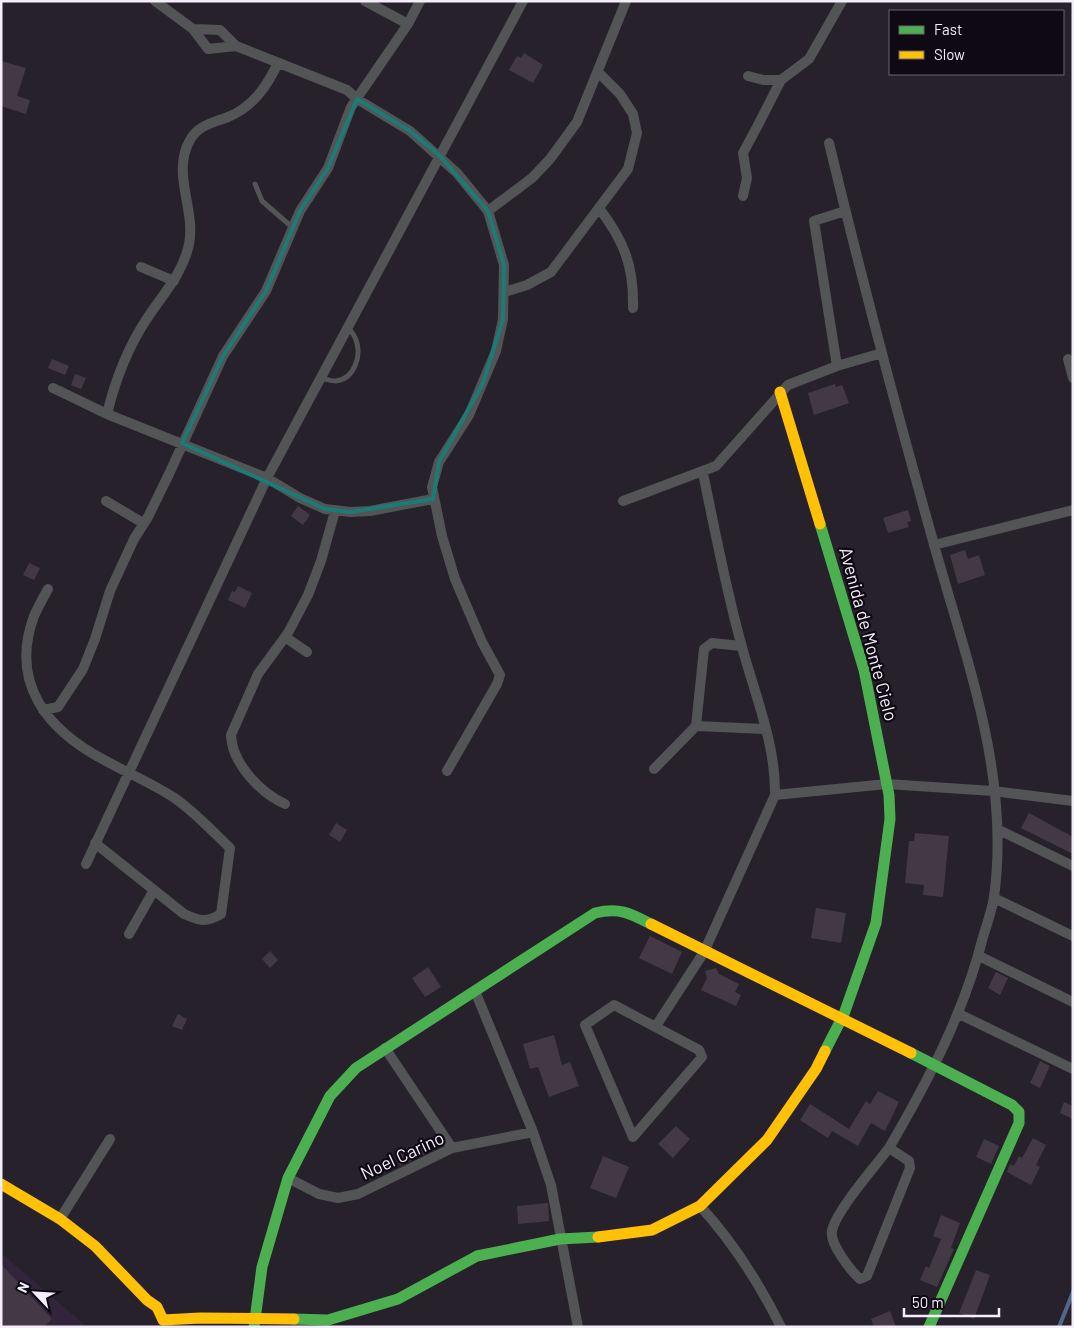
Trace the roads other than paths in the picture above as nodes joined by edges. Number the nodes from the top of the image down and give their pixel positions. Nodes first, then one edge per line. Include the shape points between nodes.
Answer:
1 (155, 1) edge
2 (365, 1) edge
3 (420, 1) edge
4 (523, 1) edge
5 (626, 1) edge
6 (842, 1) edge
7 (408, 24) junction
8 (193, 29) junction
9 (236, 46) junction
10 (278, 63) junction
11 (598, 72) junction
12 (748, 76) dead end
13 (781, 80) junction
14 (357, 99) junction
15 (829, 143) dead end
16 (439, 155) junction
17 (255, 184) dead end
18 (743, 196) dead end
19 (599, 208) junction
20 (488, 211) junction
21 (845, 211) junction
22 (292, 227) junction
23 (141, 267) dead end
24 (174, 281) junction
25 (504, 292) junction
26 (633, 308) dead end
27 (347, 326) junction
28 (882, 353) junction
29 (1068, 359) dead end
30 (837, 366) junction
31 (319, 378) junction
32 (1073, 378) edge
33 (53, 388) dead end
34 (780, 392) junction
35 (107, 414) junction
36 (182, 444) junction
37 (702, 473) junction
38 (267, 478) junction
39 (432, 499) junction
40 (106, 501) dead end
41 (623, 501) dead end
42 (1073, 510) edge
43 (335, 511) junction
44 (142, 523) junction
45 (934, 545) junction
46 (48, 589) dead end
47 (285, 637) junction
48 (741, 646) junction
49 (307, 652) dead end
50 (43, 710) junction
51 (696, 726) junction
52 (766, 728) junction
53 (654, 770) dead end
54 (447, 771) dead end
55 (128, 772) junction
56 (887, 784) junction
57 (993, 791) junction
58 (775, 795) junction
59 (1073, 801) edge
60 (285, 804) dead end
61 (999, 830) junction
62 (95, 843) junction
63 (86, 864) dead end
64 (1073, 866) edge
65 (154, 890) junction
66 (994, 898) junction
67 (129, 934) dead end
68 (1073, 936) edge
69 (704, 952) junction
70 (979, 956) junction
71 (475, 991) junction
72 (1073, 1002) edge
73 (960, 1014) junction
74 (841, 1020) junction
75 (656, 1026) junction
76 (385, 1048) junction
77 (934, 1065) junction
78 (1073, 1069) edge
79 (533, 1132) junction
80 (110, 1139) dead end
81 (452, 1148) junction
82 (889, 1148) junction
83 (288, 1178) junction
84 (1, 1184) edge
85 (700, 1206) junction
86 (60, 1219) junction
87 (560, 1239) junction
88 (254, 1323) edge
89 (578, 1327) edge
90 (781, 1327) edge
91 (929, 1327) edge

1 - 8 street
2 - 7 street
3 - 7 street
4 - 16 street
5 - 11 street
6 - 13 street via 809,60
7 - 14 street
8 - 9 street via 220,30
8 - 9 street via 208,49
9 - 10 street
10 - 14 street via 347,90
10 - 24 street via 267,86 257,97 237,112 200,128 190,138 181,168 190,218 189,243 185,260
11 - 19 street via 620,94 633,114 637,133 628,169
11 - 20 street via 577,122 554,154 532,178
12 - 13 street
13 - 18 street via 743,153 747,178
14 - 16 street via 410,131
14 - 22 street via 328,168
15 - 21 street
16 - 20 street
16 - 27 street
17 - 22 lane via 262,201
19 - 25 street via 551,272 528,285
19 - 26 street via 617,232 629,260 634,283
20 - 25 street via 504,264
21 - 28 street
21 - 30 street via 814,222
22 - 36 street via 266,291 223,356
23 - 24 street
24 - 35 street via 146,320 124,360
25 - 39 street via 503,319 496,351 469,414 439,462 433,480
27 - 31 street
27 - 31 lane via 356,340 358,359 355,367 348,376 336,381
28 - 30 street
28 - 45 street
29 - 32 street
30 - 34 street via 788,384
31 - 38 street
33 - 35 street
34 - 37 street via 716,466
34 - 56 street, Avenida de Monte Cielo via 864,670
35 - 36 street
36 - 38 street
36 - 44 street via 148,517
37 - 41 street
37 - 48 street
38 - 43 street via 300,498
38 - 55 street
39 - 43 street via 370,511
39 - 54 street via 455,579 500,675
40 - 44 street
42 - 45 street
43 - 47 street via 313,582
44 - 50 street via 110,591 83,669 58,707
45 - 57 street via 977,689
46 - 50 street via 34,617 27,648 29,679
47 - 49 street
47 - 60 street via 258,674 231,735 250,776 271,798
48 - 51 street via 712,643 704,649
48 - 52 street
50 - 55 street via 75,742
51 - 52 street
51 - 53 street
52 - 58 street
55 - 62 street
55 - 65 street via 174,798 230,848 221,914 210,921 184,914
56 - 57 street
56 - 58 street
56 - 74 street, Avenida de Monte Cielo via 890,819 876,923
57 - 59 street
57 - 61 street
58 - 69 street
61 - 64 street
61 - 66 street
62 - 63 street
62 - 65 street
65 - 67 street
66 - 68 street
66 - 70 street
69 - 71 street via 634,915 612,909 595,913
69 - 74 street
69 - 75 street
70 - 72 street
70 - 73 street
71 - 76 street
71 - 79 street
73 - 77 street
73 - 78 street
74 - 77 street
74 - 85 street, Avenida de Monte Cielo via 816,1070 767,1140
75 - 75 street via 614,1005 585,1025 633,1137 702,1057 699,1050
76 - 81 street
76 - 83 street via 356,1068 330,1096
77 - 82 street
77 - 91 street via 1012,1105 1020,1117
79 - 81 street, Noel Carino
79 - 87 street via 551,1185
80 - 86 street
81 - 83 street, Noel Carino via 358,1194 338,1198 319,1194
82 - 82 street via 909,1161 910,1168 867,1276 860,1279 846,1263 831,1232 835,1221
83 - 88 street via 262,1267
84 - 86 street
85 - 87 street, Avenida de Monte Cielo via 652,1230
85 - 90 street via 762,1289
86 - 88 street, Avenida de Monte Cielo via 95,1246 157,1307 163,1320
87 - 88 street, Avenida de Monte Cielo via 477,1256 398,1299 328,1320
87 - 89 street

